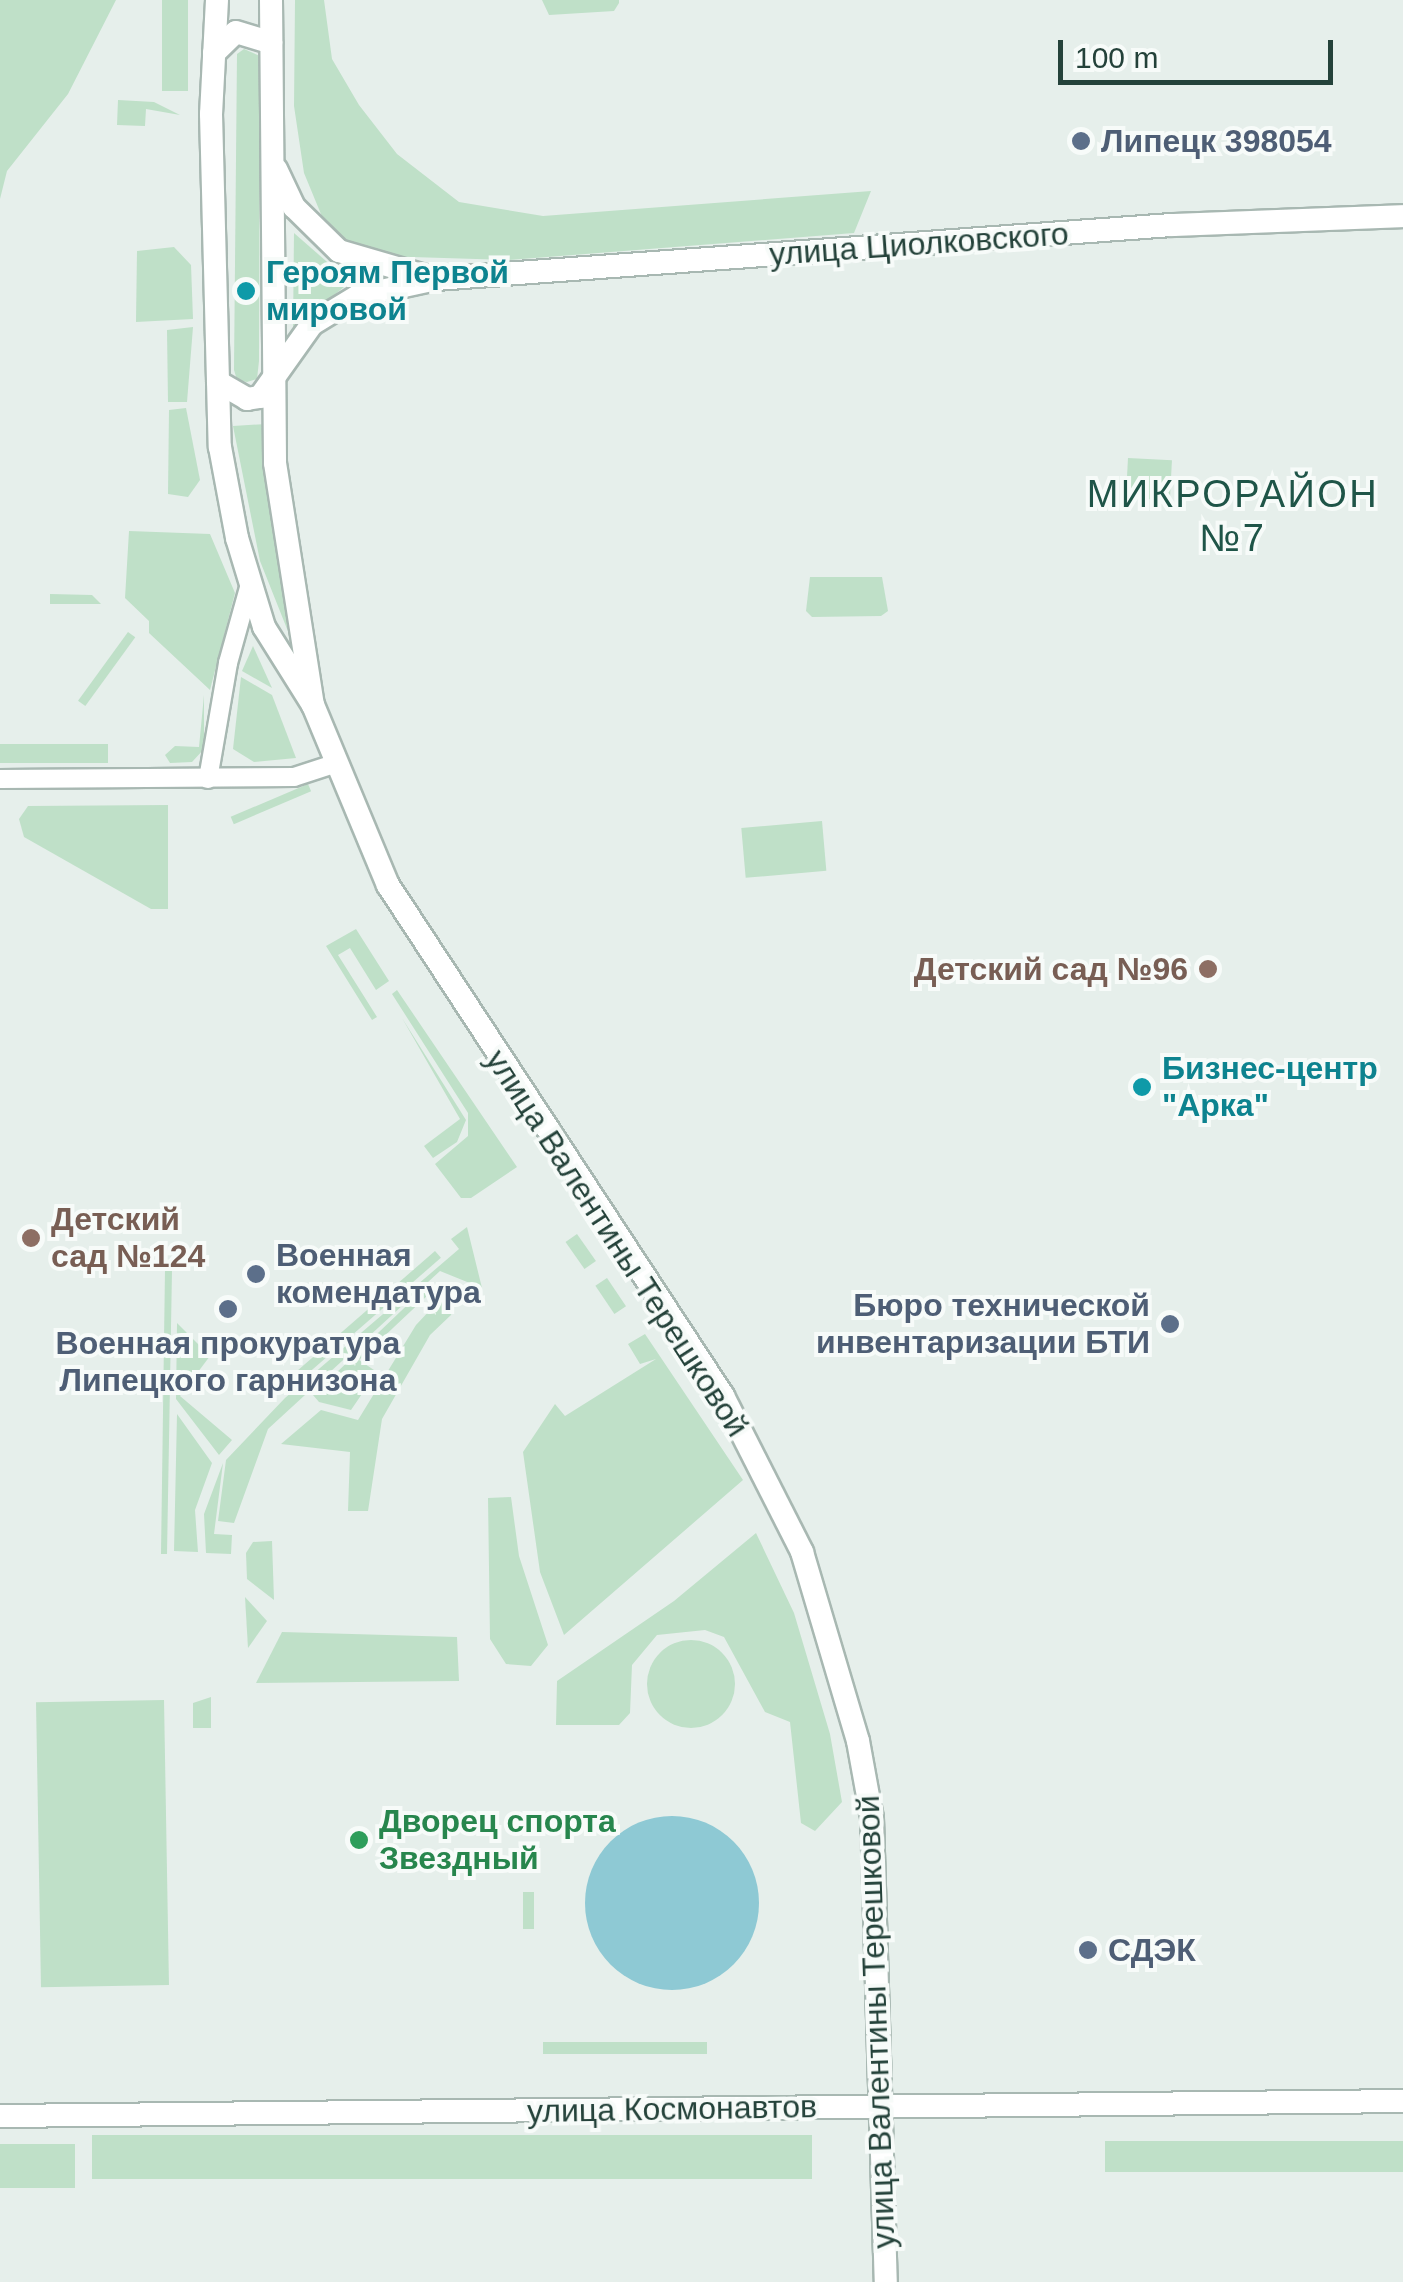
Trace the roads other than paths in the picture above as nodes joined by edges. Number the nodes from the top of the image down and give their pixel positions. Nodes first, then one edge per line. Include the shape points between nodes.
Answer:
1 (218, 0) edge
2 (269, 3) edge
3 (271, 43) junction
4 (214, 53) junction
5 (272, 158) junction
6 (1403, 216) edge
7 (436, 278) junction
8 (218, 382) junction
9 (272, 388) junction
10 (250, 582) junction
11 (313, 706) junction
12 (214, 743) junction
13 (334, 764) junction
14 (208, 778) junction
15 (254, 778) junction
16 (0, 779) edge
17 (1403, 2101) edge
18 (884, 2107) junction
19 (0, 2116) edge
20 (886, 2282) edge

1 - 4 main road, улица Валентины Терешковой
2 - 3 main road, улица Валентины Терешковой
3 - 4 main road via 236,32
3 - 5 main road, улица Валентины Терешковой
4 - 8 main road, улица Валентины Терешковой
5 - 7 main road via 294,207 339,252
5 - 9 main road, улица Валентины Терешковой
6 - 7 main road, улица Циолковского via 1190,224
7 - 9 main road via 358,296 312,324
8 - 9 main road via 247,399
8 - 10 main road, улица Валентины Терешковой via 226,490
9 - 11 main road, улица Валентины Терешковой via 276,462
10 - 11 main road, улица Валентины Терешковой via 264,627
10 - 12 street
11 - 13 main road, улица Валентины Терешковой
12 - 14 street
12 - 15 street via 224,766
13 - 15 street via 294,778
13 - 18 main road, улица Валентины Терешковой via 388,885 432,961 724,1396 802,1552 867,1784
14 - 15 street
14 - 16 street
17 - 18 main road, улица Космонавтов
18 - 19 main road, улица Космонавтов
18 - 20 main road, улица Валентины Терешковой

